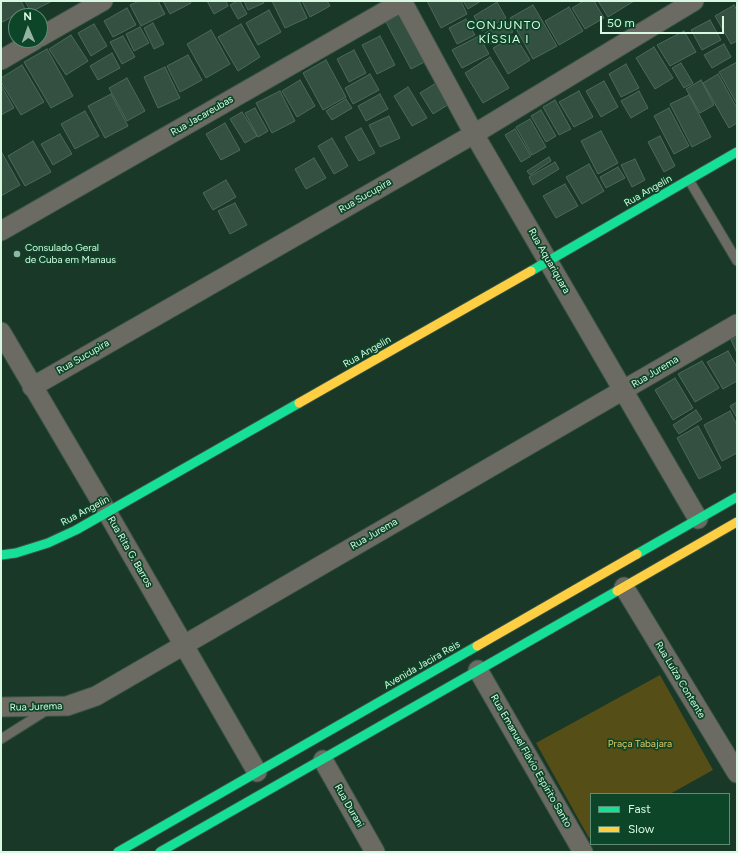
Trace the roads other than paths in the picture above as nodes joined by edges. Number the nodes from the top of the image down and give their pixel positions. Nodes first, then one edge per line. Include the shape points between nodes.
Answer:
1 (103, 1) edge
2 (402, 1) edge
3 (694, 1) edge
4 (48, 32) edge
5 (21, 48) edge
6 (1, 60) edge
7 (474, 134) junction
8 (737, 152) edge
9 (689, 180) junction
10 (1, 231) edge
11 (549, 261) junction
12 (737, 261) edge
13 (737, 324) edge
14 (1, 332) edge
15 (32, 387) junction
16 (624, 390) junction
17 (737, 497) edge
18 (107, 512) junction
19 (698, 519) junction
20 (737, 522) edge
21 (1, 554) edge
22 (624, 587) junction
23 (183, 644) junction
24 (478, 670) junction
25 (52, 707) junction
26 (1, 708) edge
27 (1, 739) edge
28 (323, 760) junction
29 (257, 772) junction
30 (737, 773) edge
31 (167, 850) edge
32 (118, 852) edge
33 (375, 852) edge
34 (583, 852) edge

1 - 4 street
2 - 7 street, Rua Aquariquara
2 - 10 street, Rua Jacareubas
3 - 7 street, Rua Sucupira
5 - 6 street
7 - 11 street, Rua Aquariquara
7 - 15 street, Rua Sucupira
8 - 9 main road, Rua Angelin
9 - 11 main road, Rua Angelin
9 - 12 lane
11 - 16 street, Rua Aquariquara
11 - 18 main road, Rua Angelin
13 - 16 street, Rua Jurema
14 - 15 street, Rua Rita G. Barros
15 - 18 street, Rua Rita G. Barros
16 - 19 street, Rua Aquariquara
16 - 23 street, Rua Jurema
17 - 19 main road, Avenida Jacira Reis
18 - 21 main road, Rua Angelin via 48,543
18 - 23 street, Rua Rita G. Barros
19 - 29 main road, Avenida Jacira Reis
20 - 22 main road
22 - 24 main road
22 - 30 street, Rua Luíza Contente
23 - 25 street, Rua Jurema via 96,696 81,702
23 - 29 street, Rua Rita G. Barros
24 - 28 main road
24 - 34 street, Rua Emanuel Flávio Espírito Santo
25 - 26 street, Rua Jurema
25 - 27 lane
28 - 31 main road
28 - 33 street, Rua Durani
29 - 32 main road, Avenida Jacira Reis

